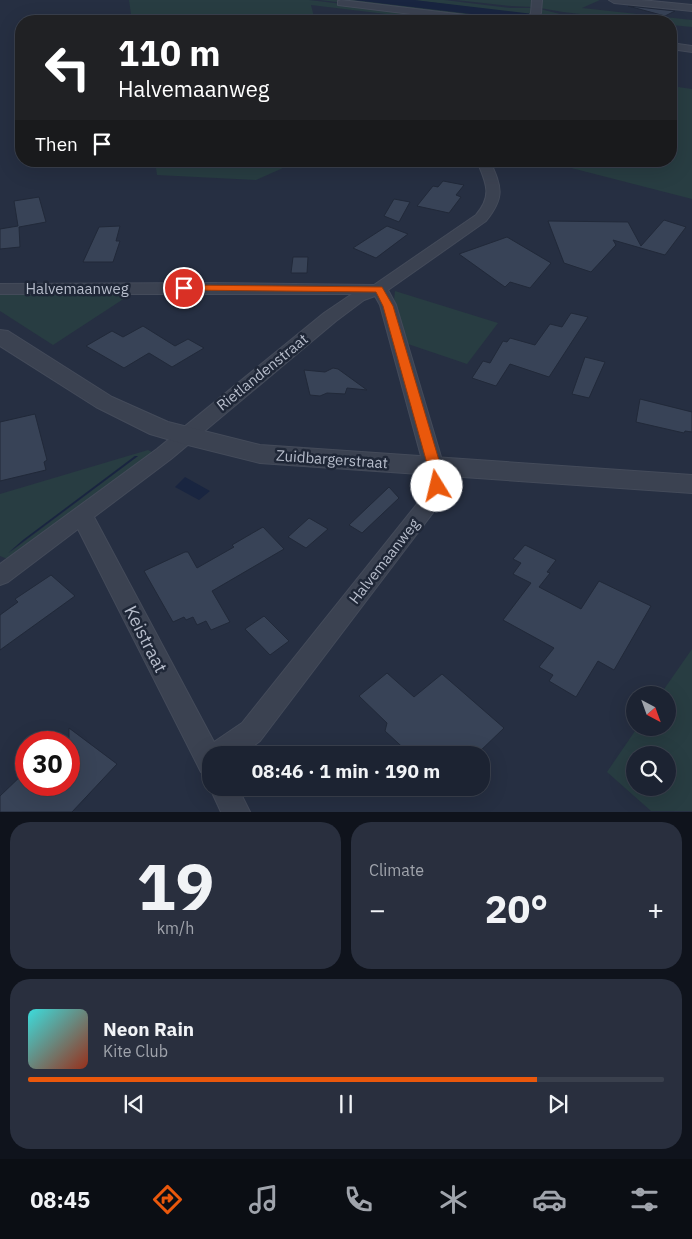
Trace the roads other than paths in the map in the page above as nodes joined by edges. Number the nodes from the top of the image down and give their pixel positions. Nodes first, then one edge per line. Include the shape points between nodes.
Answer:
1 (537, 0) edge
2 (614, 0) edge
3 (341, 3) dead end
4 (692, 8) edge
5 (440, 15) edge
6 (533, 15) edge
7 (677, 47) edge
8 (692, 49) edge
9 (485, 167) edge
10 (0, 289) edge
11 (379, 289) junction
12 (0, 336) edge
13 (184, 436) junction
14 (434, 467) junction
15 (692, 484) edge
16 (82, 515) junction
17 (0, 576) edge
18 (205, 746) edge
19 (232, 746) edge
20 (228, 796) edge
21 (236, 812) edge

1 - 6 street
2 - 4 street
3 - 5 street
7 - 8 street
9 - 11 street, Rietlandenstraat via 493,186 494,200 490,208 481,218
10 - 11 street, Halvemaanweg
11 - 13 street, Rietlandenstraat via 358,297 330,317
11 - 14 street, Halvemaanweg via 388,306
12 - 13 street, Zuidbargerstraat via 104,402
13 - 14 street, Zuidbargerstraat via 260,454
13 - 16 street, Rietlandenstraat
14 - 15 street, Zuidbargerstraat
14 - 19 street, Halvemaanweg via 437,486 430,502 251,732
16 - 17 street, Rietlandenstraat
16 - 18 street, Keistraat
20 - 21 street

